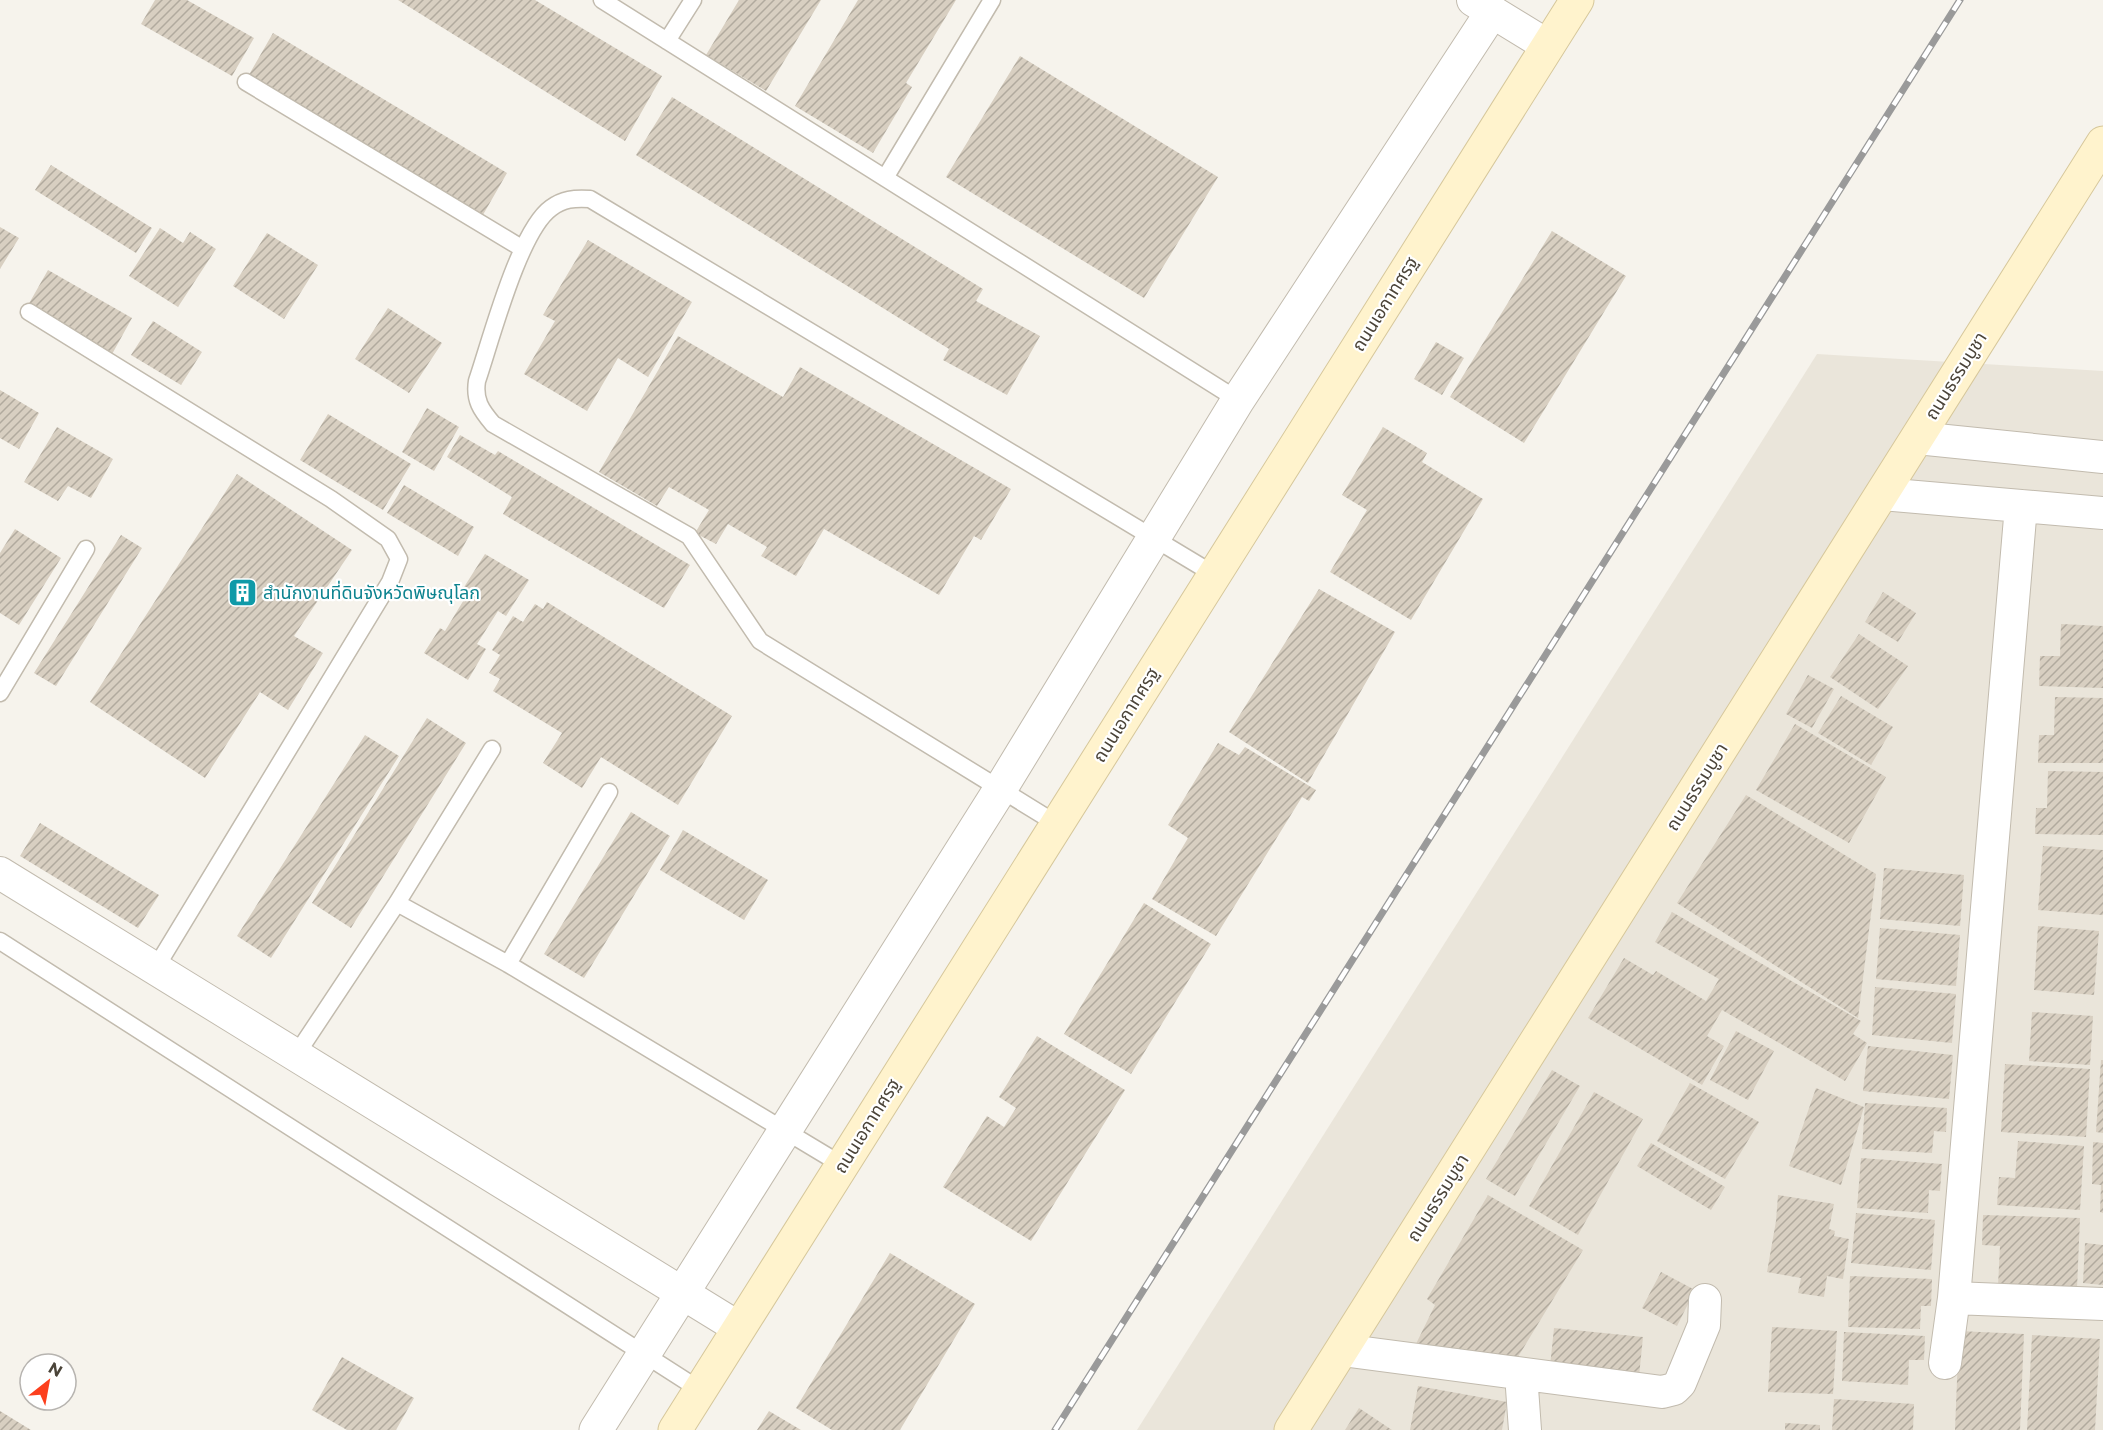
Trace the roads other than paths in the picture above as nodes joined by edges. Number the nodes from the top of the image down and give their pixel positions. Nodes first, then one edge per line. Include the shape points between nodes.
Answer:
1 (602, 0) edge
2 (693, 0) edge
3 (992, 0) edge
4 (1577, 0) edge
5 (1483, 6) edge
6 (667, 41) junction
7 (1548, 46) junction
8 (246, 82) dead end
9 (2103, 143) edge
10 (885, 178) junction
11 (523, 249) junction
12 (29, 312) dead end
13 (1238, 400) junction
14 (1917, 438) junction
15 (2103, 457) edge
16 (1882, 494) junction
17 (2021, 506) junction
18 (2103, 513) edge
19 (1152, 538) junction
20 (86, 549) dead end
21 (1215, 575) junction
22 (0, 693) edge
23 (492, 749) dead end
24 (1001, 788) junction
25 (609, 792) dead end
26 (1058, 824) junction
27 (0, 873) edge
28 (397, 903) junction
29 (0, 941) edge
30 (508, 964) junction
31 (155, 969) junction
32 (296, 1055) junction
33 (786, 1131) junction
34 (842, 1165) junction
35 (682, 1293) junction
36 (1954, 1298) junction
37 (1705, 1300) dead end
38 (2103, 1304) edge
39 (739, 1328) junction
40 (1342, 1350) junction
41 (644, 1355) junction
42 (1945, 1363) dead end
43 (1521, 1374) junction
44 (700, 1390) junction
45 (596, 1430) edge
46 (675, 1430) edge
47 (1291, 1430) edge
48 (1525, 1430) edge

1 - 6 lane
2 - 6 lane
3 - 10 lane
4 - 7 main road, ถนนเอกาทศรฐ
5 - 7 street
5 - 13 street
6 - 10 lane
7 - 21 main road, ถนนเอกาทศรฐ
8 - 11 lane
9 - 14 main road, ถนนธรรมบูชา
10 - 13 lane
11 - 19 lane via 530,232 549,209 566,199 590,200
11 - 24 lane via 477,381 475,392 480,409 494,424 689,536 760,641
12 - 31 lane via 331,499 388,539 399,559 390,582
13 - 19 street
14 - 15 street
14 - 16 main road, ถนนธรรมบูชา
16 - 17 street
16 - 40 main road, ถนนธรรมบูชา
17 - 18 street
17 - 36 street
19 - 21 lane
19 - 24 street
20 - 22 lane
21 - 26 main road, ถนนเอกาทศรฐ
23 - 28 lane
24 - 26 lane
24 - 33 street
25 - 30 lane
26 - 34 main road, ถนนเอกาทศรฐ
27 - 31 street
28 - 30 lane
28 - 32 lane
29 - 41 lane
30 - 33 lane
31 - 32 street
32 - 35 street
33 - 34 lane
33 - 35 street
34 - 39 main road, ถนนเอกาทศรฐ
35 - 39 street
35 - 41 street
36 - 38 street
36 - 42 street
37 - 43 street via 1704,1325 1690,1362 1674,1389 1662,1392
39 - 44 main road, ถนนเอกาทศรฐ
40 - 43 street
40 - 47 main road, ถนนธรรมบูชา
41 - 44 lane
41 - 45 street
43 - 48 street
44 - 46 main road, ถนนเอกาทศรฐ

